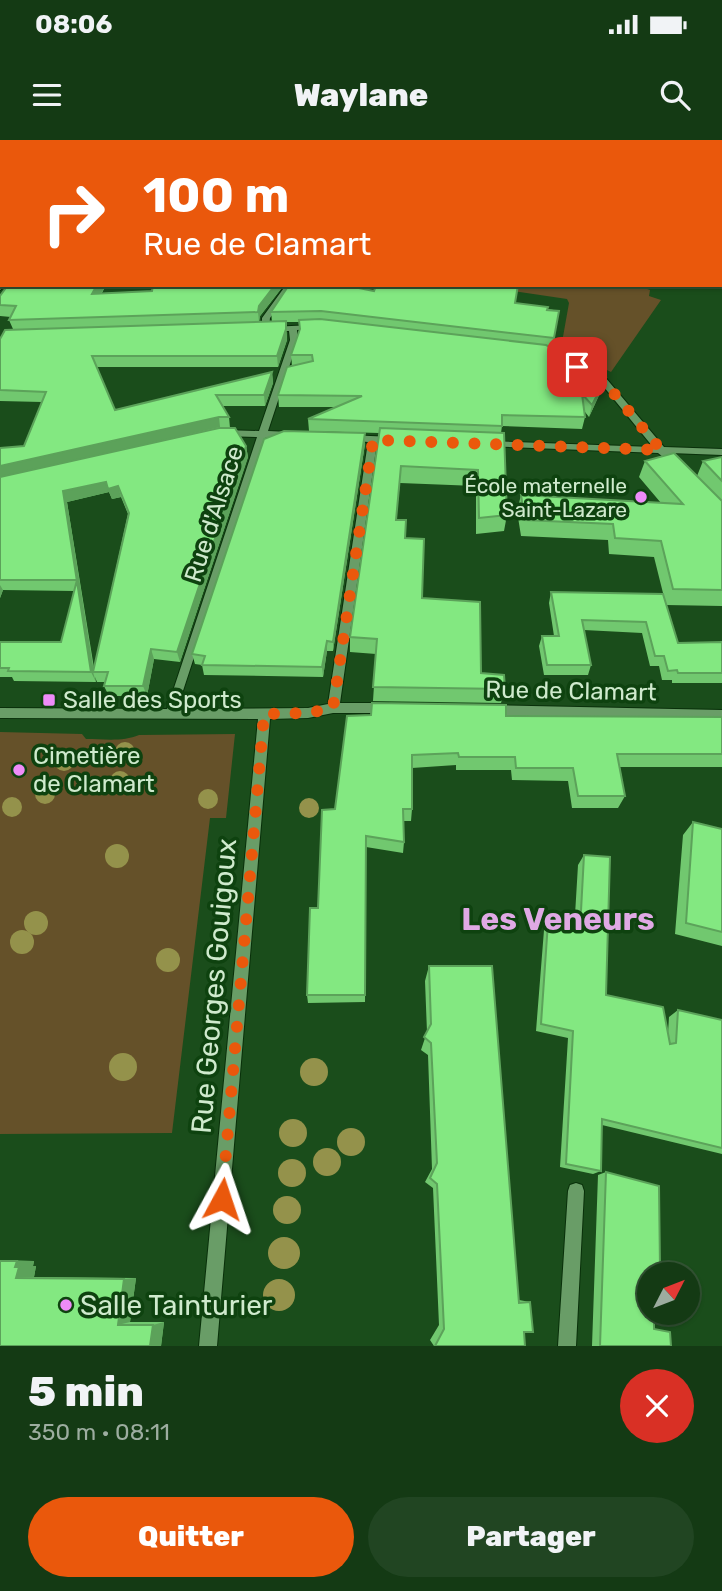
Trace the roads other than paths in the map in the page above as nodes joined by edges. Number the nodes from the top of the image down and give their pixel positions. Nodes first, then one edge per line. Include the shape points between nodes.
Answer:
1 (289, 287) edge
2 (321, 326) edge
3 (293, 328) junction
4 (556, 357) edge
5 (264, 433) junction
6 (299, 435) edge
7 (208, 436) edge
8 (336, 438) edge
9 (373, 440) junction
10 (409, 441) edge
11 (474, 444) edge
12 (661, 450) junction
13 (722, 452) edge
14 (681, 469) edge
15 (333, 708) junction
16 (402, 709) edge
17 (471, 710) edge
18 (0, 713) edge
19 (172, 713) junction
20 (264, 714) junction
21 (722, 715) edge
22 (576, 1191) dead end
23 (208, 1346) edge
24 (567, 1346) edge

1 - 3 street via 261,330
2 - 3 street
3 - 5 street, Rue d'Alsace via 294,340
4 - 12 street via 602,379
5 - 6 street
5 - 7 street
5 - 19 street, Rue d'Alsace
8 - 9 street
9 - 10 street
9 - 15 street
11 - 12 street
12 - 13 street
12 - 14 street
15 - 16 street
15 - 20 street
17 - 21 street, Rue de Clamart
18 - 19 street
19 - 20 street
20 - 23 street, Rue Georges Gouigoux
22 - 24 street

